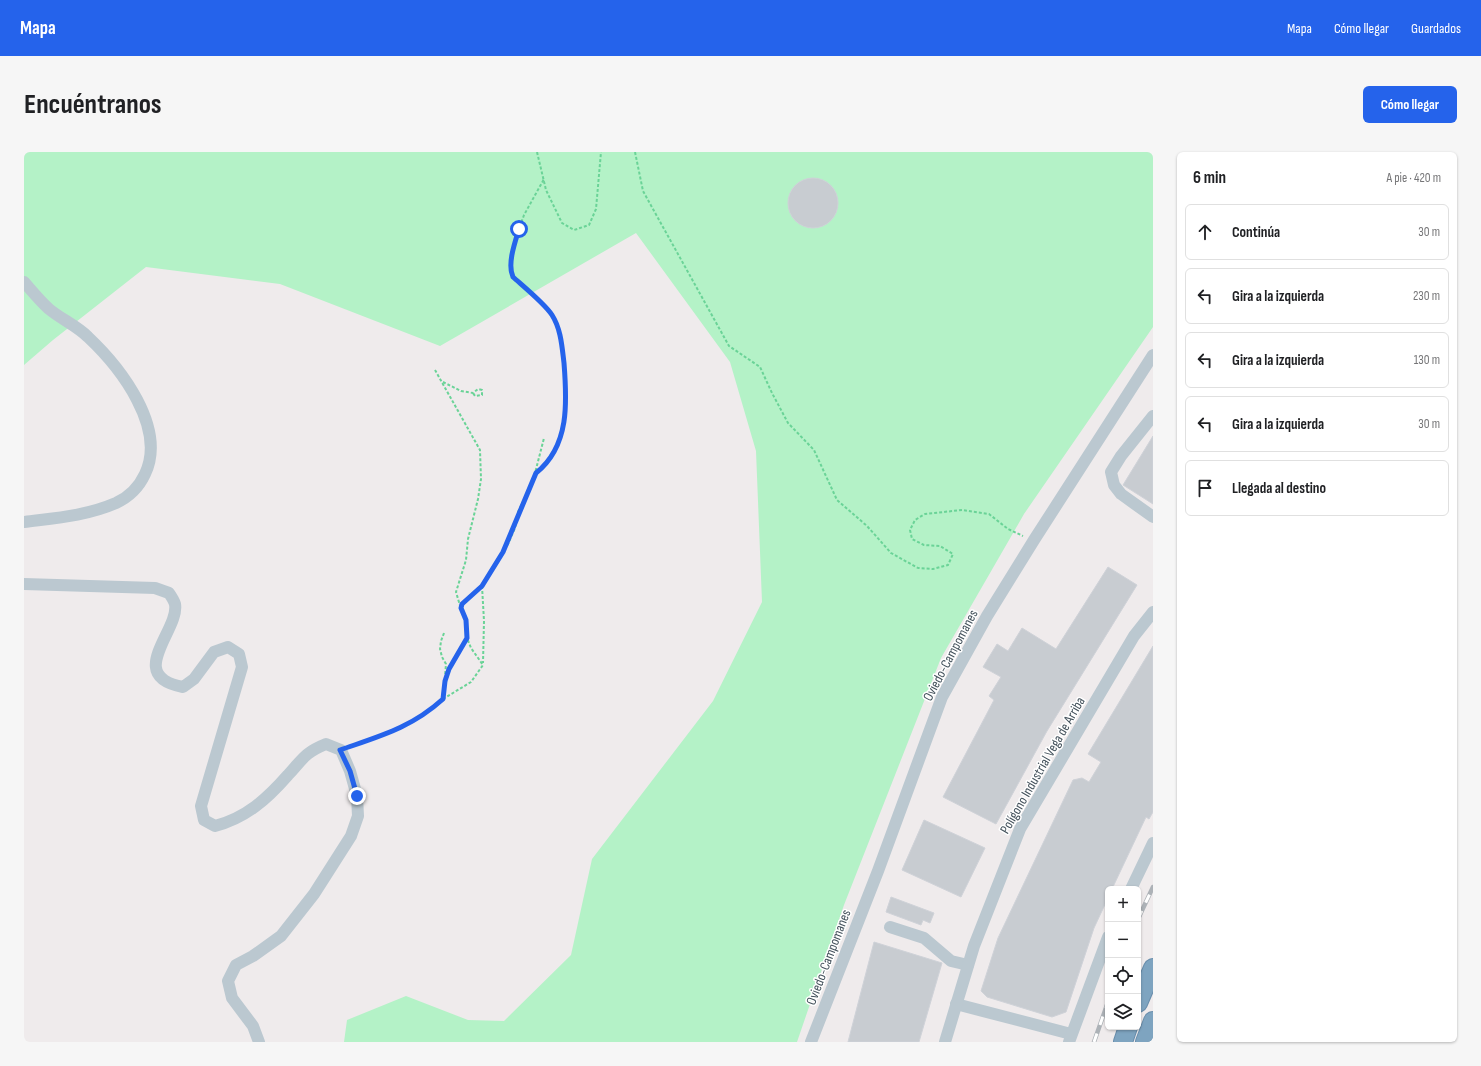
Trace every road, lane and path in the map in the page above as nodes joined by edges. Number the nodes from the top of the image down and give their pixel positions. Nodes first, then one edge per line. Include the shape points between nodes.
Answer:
1 (537, 152) edge
2 (601, 152) edge
3 (635, 152) edge
4 (544, 179) junction
5 (24, 282) edge
6 (1153, 355) edge
7 (435, 370) dead end
8 (442, 382) junction
9 (473, 393) junction
10 (1153, 416) edge
11 (544, 438) dead end
12 (536, 473) junction
13 (1153, 517) edge
14 (24, 522) edge
15 (1034, 540) junction
16 (24, 584) edge
17 (482, 586) junction
18 (462, 612) junction
19 (1153, 612) edge
20 (1153, 627) edge
21 (444, 632) dead end
22 (1134, 636) junction
23 (467, 638) junction
24 (483, 664) junction
25 (445, 681) junction
26 (443, 699) junction
27 (340, 750) junction
28 (1153, 844) edge
29 (1132, 886) edge
30 (890, 927) dead end
31 (1105, 945) edge
32 (968, 965) junction
33 (1153, 968) edge
34 (1141, 995) edge
35 (956, 1004) junction
36 (1153, 1022) edge
37 (1127, 1030) edge
38 (1070, 1038) edge
39 (259, 1042) edge
40 (811, 1042) edge
41 (944, 1042) edge
42 (1122, 1042) edge
43 (1145, 1042) edge

1 - 4 path
2 - 4 path via 596,209 588,225 574,230 562,223 546,190
3 - 15 path via 643,192 729,346 760,366 788,423 814,450 837,500 867,526 891,553 918,568 933,569 948,565 953,554 940,546 924,545 912,539 910,530 915,520 925,514 940,511 962,510 989,514 1008,529
4 - 12 path via 524,215 510,266 513,277 552,315 562,344 566,421 553,453
5 - 14 street via 49,309 88,337 123,377 142,407 151,437 150,463 140,486 117,503 82,515
6 - 15 street, Oviedo-Campomanes
7 - 8 path
8 - 9 path via 460,391
8 - 18 path via 480,450 481,457 478,499 468,539 466,560 456,592
9 - 9 path via 478,389 482,390 482,394 475,396
10 - 13 street via 1111,472 1114,485 1121,494
11 - 12 path
12 - 17 path via 518,512 508,544
15 - 40 street, Oviedo-Campomanes via 987,616 942,697
16 - 27 street via 155,588 169,593 175,604 172,618 156,655 157,672 168,684 183,687 194,679 214,652 228,647 239,654 242,667 201,806 204,820 215,826 231,822 256,808 288,776 309,750 326,744
17 - 18 path via 462,604
17 - 24 path
18 - 23 path via 466,620
19 - 22 street, Polígono Industrial Vega de Arriba
20 - 22 street
21 - 25 path via 440,649 446,664
22 - 32 street, Polígono Industrial Vega de Arriba via 1020,829
23 - 24 path
23 - 25 path
24 - 26 path via 471,682
25 - 26 path
26 - 27 path via 425,715 395,731
27 - 39 street via 350,771 357,796 358,816 351,836 314,894 281,936 236,965 228,981 232,998 253,1026
28 - 29 street
30 - 32 street via 924,938 951,960
31 - 38 street
32 - 35 street, Polígono Industrial Vega de Arriba
33 - 34 highway
35 - 38 street
35 - 41 street, Polígono Industrial Vega de Arriba
36 - 43 highway
37 - 42 highway

